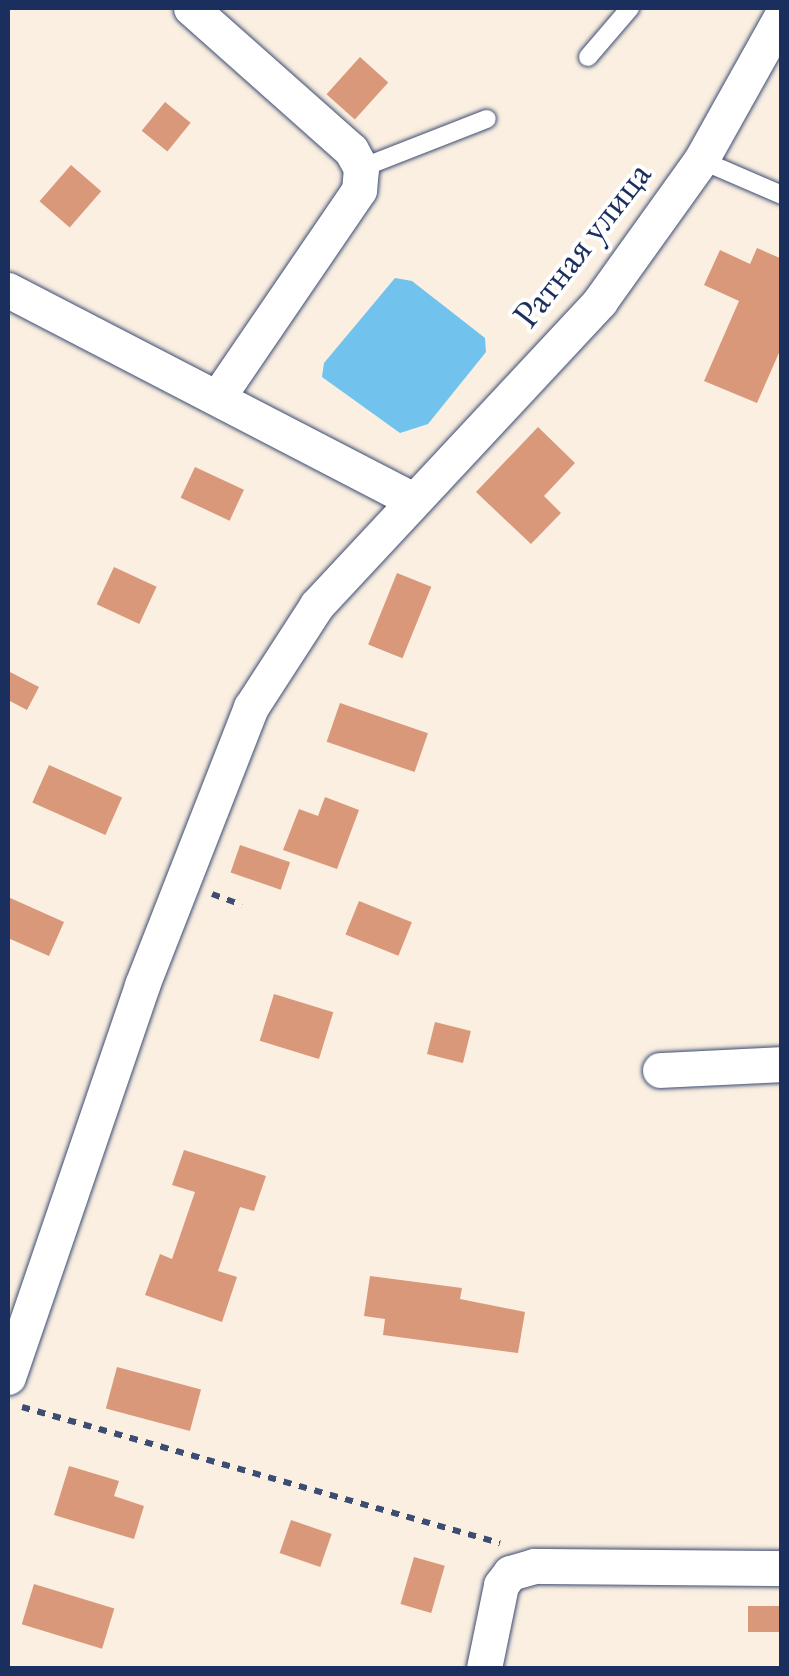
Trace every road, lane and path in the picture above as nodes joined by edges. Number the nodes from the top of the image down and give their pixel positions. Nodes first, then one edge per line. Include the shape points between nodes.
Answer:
1 (191, 8) edge
2 (630, 8) edge
3 (782, 16) edge
4 (588, 58) dead end
5 (488, 119) dead end
6 (701, 160) junction
7 (361, 168) junction
8 (782, 194) edge
9 (8, 290) edge
10 (220, 395) junction
11 (413, 500) junction
12 (782, 1064) edge
13 (660, 1070) dead end
14 (8, 1377) edge
15 (8, 1402) edge
16 (534, 1566) junction
17 (782, 1568) edge
18 (484, 1668) edge

1 - 7 street via 351,150
2 - 4 lane
3 - 6 street, Ратная улица
5 - 7 lane
6 - 8 lane
6 - 11 street, Ратная улица via 600,301
7 - 10 street via 358,190
9 - 10 street
10 - 11 street
11 - 14 street, Ратная улица via 308,618 251,708 142,985
12 - 13 street
15 - 16 path via 469,1531 510,1547
16 - 17 street
16 - 18 street via 510,1572 501,1585

